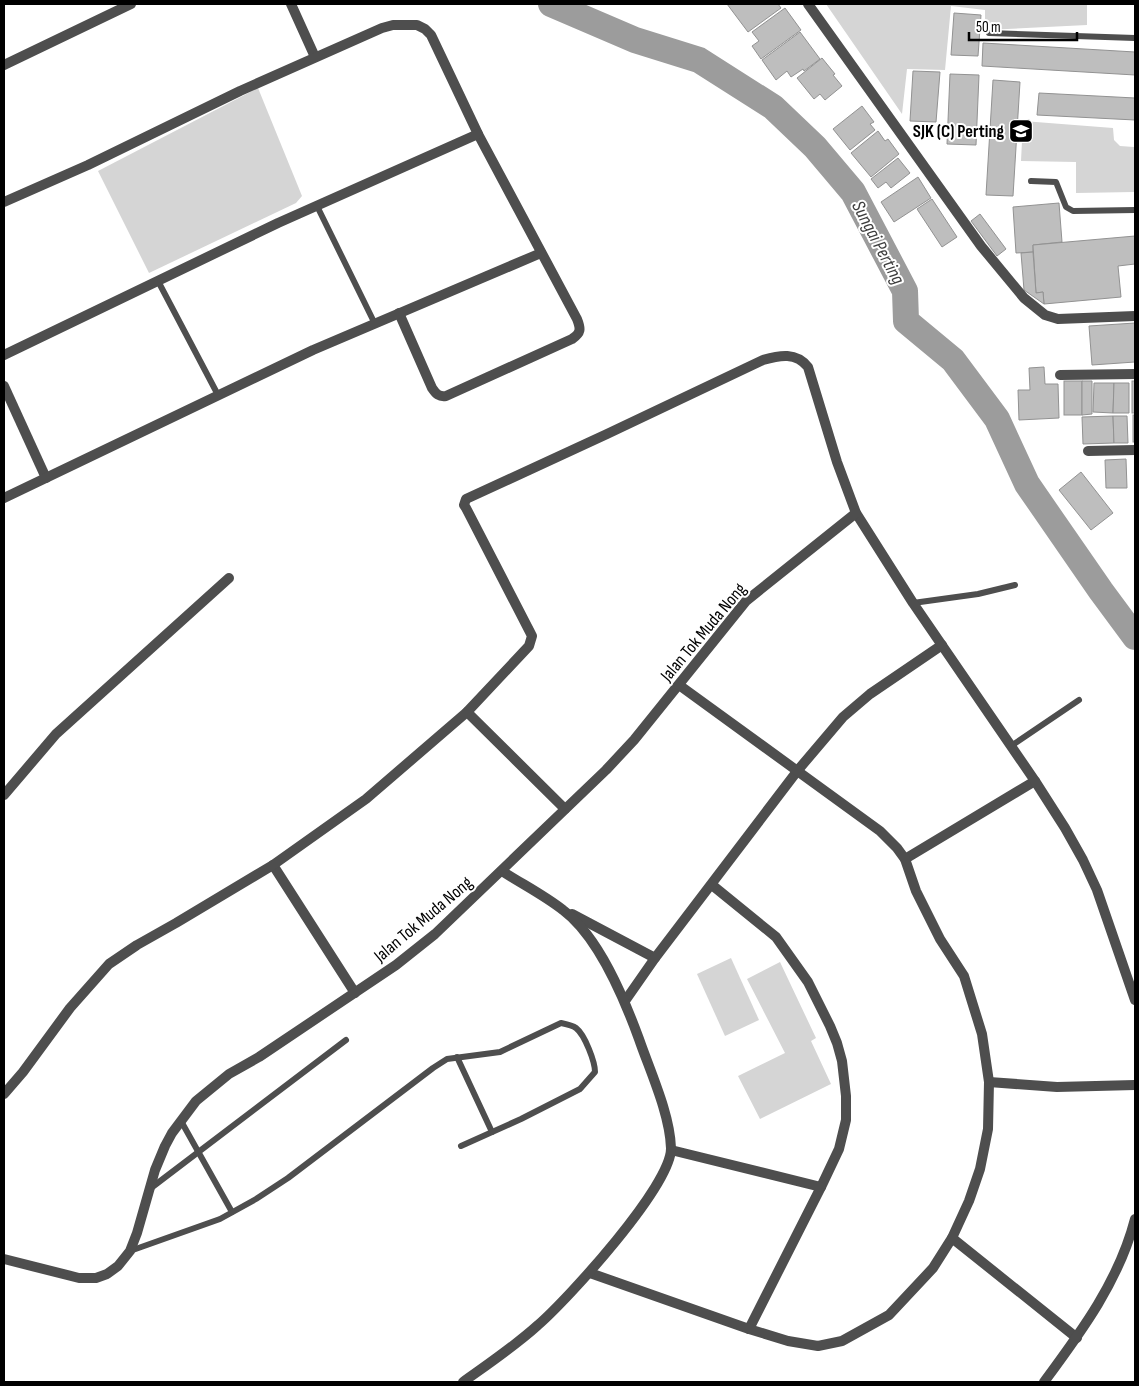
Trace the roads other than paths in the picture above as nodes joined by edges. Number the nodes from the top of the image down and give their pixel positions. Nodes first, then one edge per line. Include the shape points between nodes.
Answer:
1 (131, 4) edge
2 (291, 4) edge
3 (808, 4) edge
4 (989, 34) dead end
5 (1135, 38) edge
6 (315, 57) junction
7 (4, 65) edge
8 (478, 134) junction
9 (1031, 181) dead end
10 (4, 202) edge
11 (317, 206) junction
12 (1135, 210) edge
13 (541, 253) junction
14 (158, 281) junction
15 (399, 313) junction
16 (1135, 316) edge
17 (375, 324) junction
18 (4, 355) edge
19 (1135, 374) edge
20 (1060, 375) dead end
21 (4, 386) edge
22 (218, 395) junction
23 (1088, 450) dead end
24 (1135, 450) edge
25 (46, 478) junction
26 (4, 498) edge
27 (856, 513) junction
28 (229, 578) dead end
29 (1014, 585) dead end
30 (913, 603) junction
31 (942, 645) junction
32 (679, 685) junction
33 (1078, 700) dead end
34 (467, 712) junction
35 (1012, 746) junction
36 (798, 770) junction
37 (1035, 781) junction
38 (5, 792) edge
39 (565, 809) junction
40 (905, 860) junction
41 (273, 865) junction
42 (502, 871) junction
43 (712, 884) junction
44 (564, 910) junction
45 (655, 958) junction
46 (355, 993) junction
47 (1135, 1000) edge
48 (625, 1001) junction
49 (346, 1040) dead end
50 (457, 1057) junction
51 (989, 1082) junction
52 (1135, 1085) edge
53 (4, 1094) edge
54 (180, 1121) junction
55 (492, 1132) junction
56 (461, 1146) dead end
57 (671, 1150) junction
58 (198, 1151) junction
59 (821, 1187) junction
60 (150, 1189) junction
61 (232, 1212) junction
62 (1135, 1219) edge
63 (952, 1238) junction
64 (130, 1252) junction
65 (4, 1259) edge
66 (590, 1273) junction
67 (749, 1329) junction
68 (1077, 1338) junction
69 (463, 1382) edge
70 (1044, 1382) edge

1 - 7 street
2 - 6 street
3 - 16 street via 981,246 1024,298 1045,315 1058,319
4 - 5 lane
6 - 8 street via 393,24 417,25 431,35
6 - 10 street
8 - 11 street
8 - 13 street
9 - 12 lane via 1056,182 1066,208 1073,211
11 - 14 street
11 - 17 lane
13 - 15 street
13 - 15 street via 577,319 580,334 446,396 435,393
14 - 18 street
14 - 22 lane
15 - 17 street
17 - 22 street
19 - 20 street
21 - 25 street
22 - 25 street
23 - 24 street
25 - 26 street
27 - 30 street
27 - 32 street, Jalan Tok Muda Nong via 746,602
27 - 34 street via 808,367 790,355 763,360 468,497 466,508 532,636 529,646
28 - 38 street via 56,734
29 - 30 lane via 978,594
30 - 31 street
31 - 35 street
31 - 36 street via 856,704
32 - 36 street
32 - 39 street, Jalan Tok Muda Nong via 634,740
33 - 35 lane
34 - 39 street
34 - 41 street via 366,799
35 - 37 street
36 - 40 street via 880,831
36 - 43 street
37 - 40 street
37 - 47 street via 1084,860
39 - 42 street, Jalan Tok Muda Nong
40 - 51 street via 918,896 964,976 982,1034
41 - 46 street
41 - 53 street via 109,964 70,1008
42 - 44 street
42 - 46 street, Jalan Tok Muda Nong via 435,934
43 - 45 street
43 - 59 street via 776,937 808,982 837,1043 842,1061 846,1120 839,1149
44 - 45 street
44 - 48 street via 593,944
45 - 48 street
46 - 54 street, Jalan Tok Muda Nong via 216,1084
48 - 57 street via 667,1123
49 - 58 lane
50 - 55 lane
50 - 55 lane via 500,1052 561,1023 578,1029 584,1039 595,1065 590,1079 580,1089
50 - 61 lane via 433,1068 288,1178
51 - 52 street via 1057,1086
51 - 63 street via 988,1129 980,1169
54 - 58 lane
54 - 60 street, Jalan Tok Muda Nong via 165,1146
55 - 56 lane
57 - 59 street
57 - 66 street via 651,1193
58 - 60 lane
58 - 61 lane
59 - 67 street
60 - 64 street, Jalan Tok Muda Nong
61 - 64 lane
62 - 68 street via 1130,1241 1114,1277
63 - 67 street via 933,1268 889,1315 842,1341 818,1346
63 - 68 street
64 - 65 street, Jalan Tok Muda Nong via 118,1266 96,1278 80,1278
66 - 67 street
66 - 69 street via 537,1327
68 - 70 street

